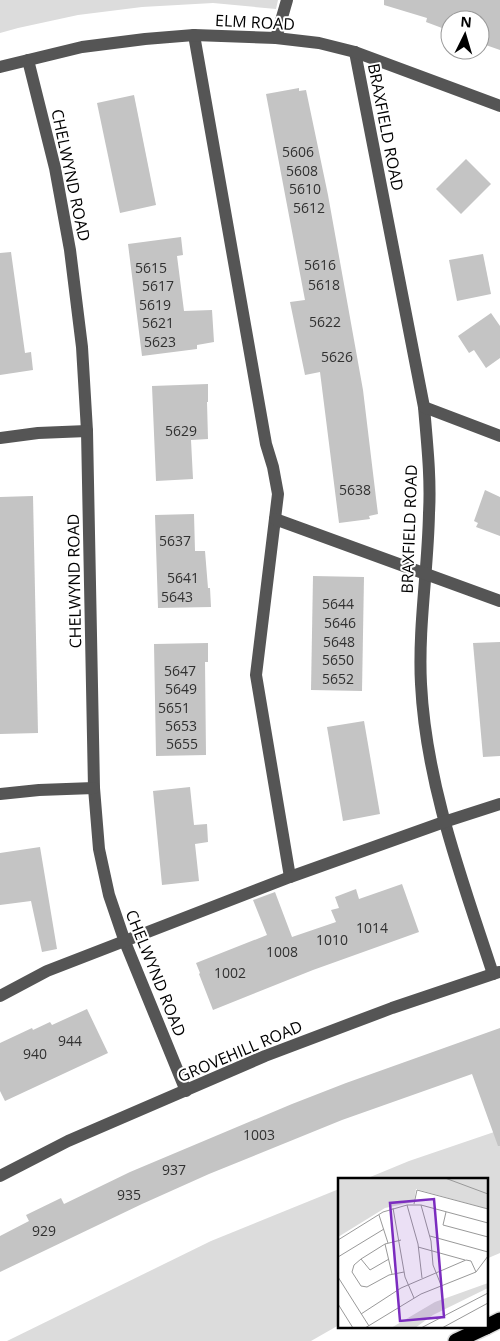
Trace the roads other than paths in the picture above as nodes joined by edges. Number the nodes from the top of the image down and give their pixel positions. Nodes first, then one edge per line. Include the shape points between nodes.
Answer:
1 (287, 0) edge
2 (194, 35) junction
3 (276, 38) junction
4 (355, 52) junction
5 (28, 60) junction
6 (0, 67) edge
7 (500, 106) edge
8 (424, 408) junction
9 (87, 431) junction
10 (500, 436) edge
11 (0, 438) edge
12 (275, 519) junction
13 (425, 573) junction
14 (500, 601) edge
15 (94, 788) junction
16 (0, 794) edge
17 (500, 804) edge
18 (444, 822) junction
19 (290, 877) junction
20 (125, 942) junction
21 (496, 973) edge
22 (0, 996) edge
23 (186, 1091) junction
24 (0, 1176) edge
25 (500, 1320) edge
26 (488, 1326) edge
27 (484, 1328) edge
28 (461, 1339) edge

1 - 3 street
2 - 3 street, ELM ROAD
2 - 5 street, ELM ROAD via 82,47
2 - 12 street via 266,444 278,494
3 - 4 street, ELM ROAD via 320,43
4 - 7 street, ELM ROAD
4 - 8 street, BRAXFIELD ROAD
5 - 6 street, ELM ROAD
5 - 9 street, CHELWYND ROAD via 70,250 82,347
8 - 10 street
8 - 13 street, BRAXFIELD ROAD via 430,465
9 - 11 street
9 - 15 street, CHELWYND ROAD
12 - 13 street
12 - 19 street via 256,675
13 - 14 street
13 - 18 street, BRAXFIELD ROAD via 421,684 426,742
15 - 16 street
15 - 20 street, CHELWYND ROAD via 99,849 109,895
17 - 18 street
18 - 19 street
18 - 21 street, BRAXFIELD ROAD
19 - 20 street
20 - 22 street via 47,971
20 - 23 street, CHELWYND ROAD
21 - 23 street, GROVEHILL ROAD via 284,1049
23 - 24 street, GROVEHILL ROAD via 68,1141
25 - 26 highway
27 - 28 highway

